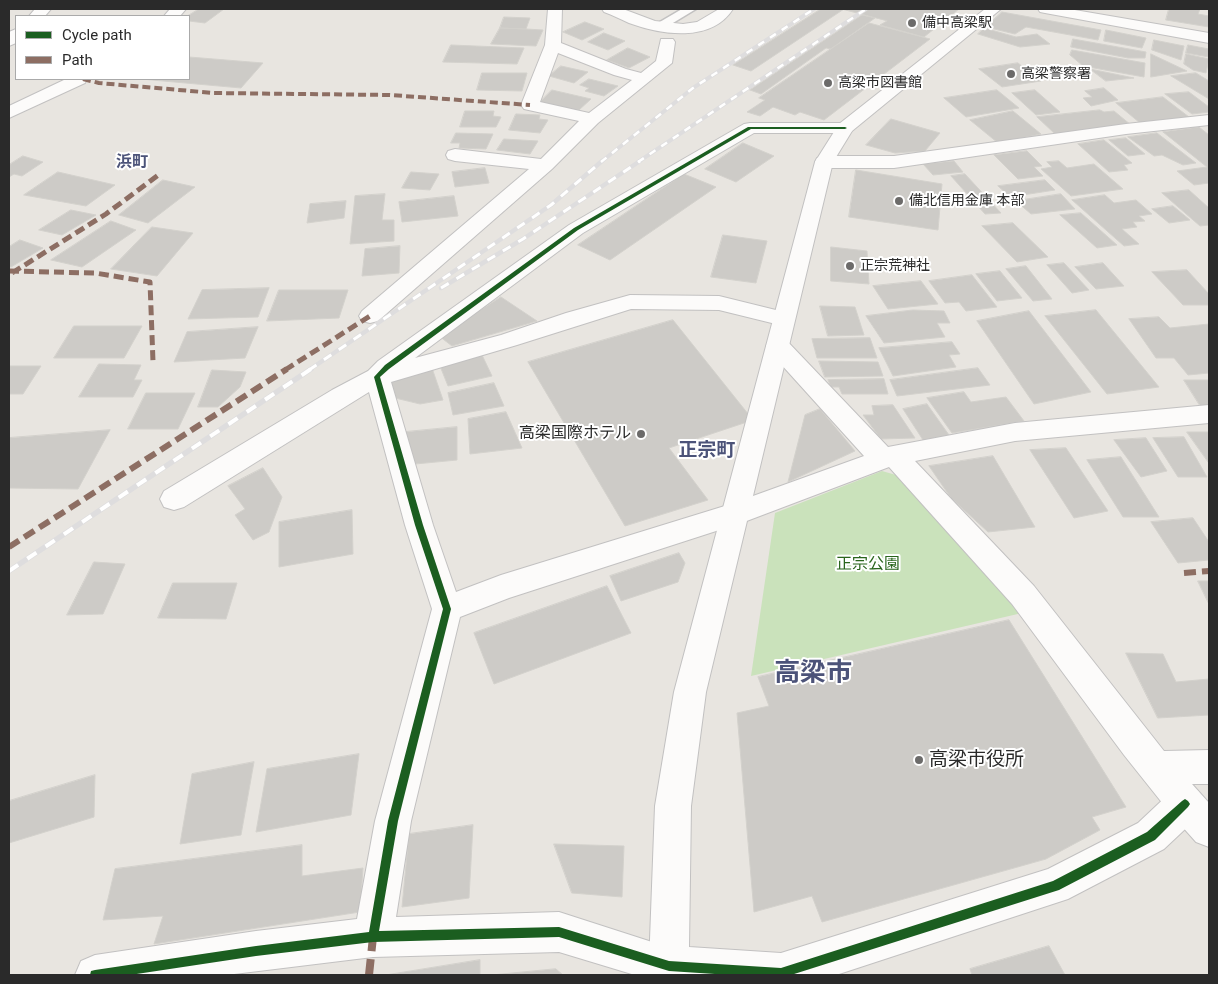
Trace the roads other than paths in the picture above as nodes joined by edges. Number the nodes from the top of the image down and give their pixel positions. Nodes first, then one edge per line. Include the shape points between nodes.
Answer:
1 (555, 9) edge
2 (636, 9) edge
3 (690, 9) edge
4 (726, 9) edge
5 (994, 9) edge
6 (1045, 9) edge
7 (614, 10) edge
8 (663, 34) junction
9 (1209, 38) edge
10 (553, 44) junction
11 (643, 78) junction
12 (77, 80) edge
13 (9, 113) edge
14 (592, 119) junction
15 (1209, 120) edge
16 (846, 128) junction
17 (456, 155) dead end
18 (824, 162) junction
19 (545, 165) junction
20 (370, 316) dead end
21 (784, 319) junction
22 (778, 346) junction
23 (378, 377) junction
24 (1209, 414) edge
25 (888, 457) junction
26 (174, 498) dead end
27 (734, 514) junction
28 (447, 609) junction
29 (1209, 767) edge
30 (1156, 768) junction
31 (1197, 816) edge
32 (374, 937) junction
33 (670, 971) edge
34 (95, 975) edge

1 - 10 street
2 - 7 street
3 - 8 lane
4 - 8 street via 699,27
5 - 16 street
6 - 9 street
7 - 8 street
8 - 11 street via 664,63
10 - 11 street via 620,72
10 - 14 street via 530,105
11 - 14 street
12 - 13 street
14 - 19 street
15 - 18 street via 894,162
16 - 18 street
16 - 23 street via 750,128 576,229 387,366
17 - 19 street
18 - 21 street
19 - 20 street
21 - 22 street
21 - 23 street via 719,303 630,302
22 - 25 street
22 - 27 street
23 - 26 street via 341,396
23 - 28 street via 419,525
24 - 25 street via 1015,432
25 - 27 street
25 - 30 street via 1022,594
27 - 28 street via 501,588
27 - 33 street via 690,692 673,806
28 - 32 street via 393,821
29 - 30 street
30 - 31 street
31 - 33 street via 1054,886 781,974
32 - 33 street via 559,932
32 - 34 street

